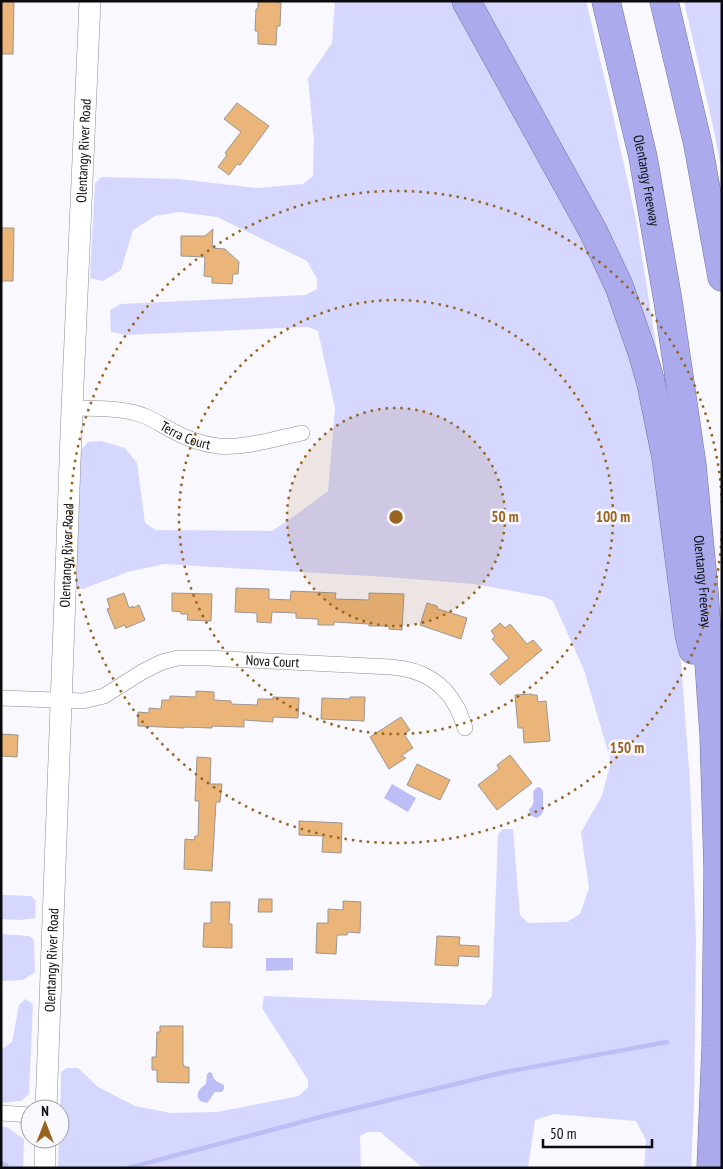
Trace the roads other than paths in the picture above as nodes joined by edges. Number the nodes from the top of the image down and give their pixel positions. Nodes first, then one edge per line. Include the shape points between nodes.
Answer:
1 (90, 1) edge
2 (466, 1) edge
3 (606, 1) edge
4 (664, 1) edge
5 (722, 277) edge
6 (72, 408) junction
7 (302, 433) dead end
8 (1, 698) edge
9 (61, 700) junction
10 (466, 728) dead end
11 (714, 735) junction
12 (46, 1099) edge
13 (1, 1113) edge
14 (20, 1114) edge
15 (45, 1149) edge
16 (44, 1168) edge
17 (711, 1168) edge

1 - 6 main road, Olentangy River Road
2 - 11 highway via 593,231 618,286 642,352 666,457 689,634
3 - 11 highway, Olentangy Freeway via 643,157 692,464
4 - 5 highway via 698,145
6 - 7 street, Terra Court via 137,414 173,432 221,446 241,446
6 - 9 main road, Olentangy River Road
8 - 9 street, Nova Court
9 - 10 street, Nova Court via 104,696 162,662 178,658 391,667 413,670 437,683 456,705
9 - 12 main road, Olentangy River Road
11 - 17 highway, Olentangy Freeway via 718,870
13 - 14 street
15 - 16 main road

